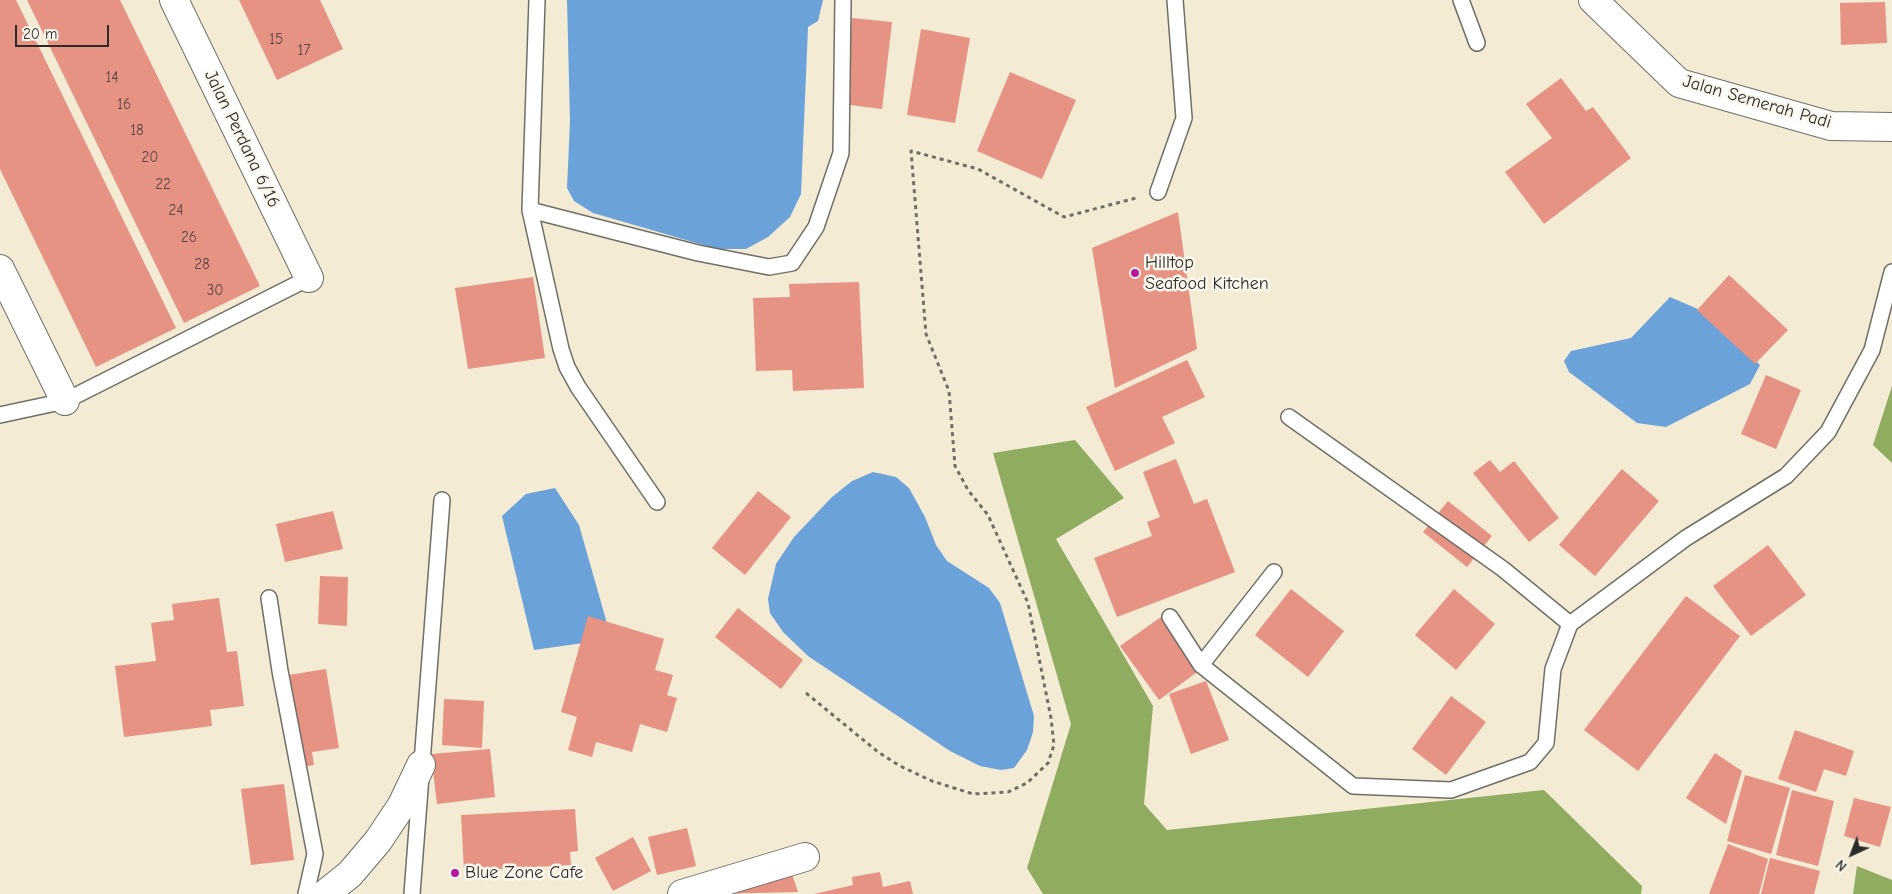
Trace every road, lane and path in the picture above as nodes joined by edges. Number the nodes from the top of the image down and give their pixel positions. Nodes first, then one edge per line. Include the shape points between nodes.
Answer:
1 (174, 0) edge
2 (537, 0) edge
3 (843, 0) edge
4 (1175, 0) edge
5 (1461, 0) edge
6 (1593, 0) edge
7 (1476, 43) dead end
8 (1892, 127) edge
9 (1158, 192) joint
10 (530, 210) junction
11 (0, 269) edge
12 (1892, 272) edge
13 (310, 278) joint
14 (65, 401) junction
15 (0, 415) edge
16 (1289, 417) dead end
17 (442, 500) dead end
18 (657, 502) dead end
19 (1274, 572) dead end
20 (269, 598) dead end
21 (1170, 617) dead end
22 (1570, 624) junction
23 (1201, 664) junction
24 (806, 693) dead end
25 (421, 765) junction
26 (805, 857) dead end
27 (306, 894) edge
28 (325, 894) edge
29 (412, 894) edge
30 (682, 894) edge

1 - 13 street, Jalan Perdana 6/16
2 - 10 lane
3 - 10 lane via 841,153 816,226 792,263 769,266 698,253
4 - 9 lane via 1184,118
5 - 7 lane
6 - 8 street, Jalan Semerah Padi via 1679,82 1831,126
9 - 24 path via 1064,217 978,169 911,151 926,334 949,391 955,466 968,490 988,515 1028,603 1051,718 1054,746 1048,763 1027,783 1008,792 973,794 932,781 900,766
10 - 18 lane via 567,367
11 - 14 street
12 - 22 lane via 1872,350 1828,432 1786,476 1686,538
13 - 14 lane
14 - 15 lane
16 - 22 lane via 1503,569
17 - 25 lane
19 - 23 lane
20 - 27 lane via 315,854
21 - 23 lane
22 - 23 lane via 1553,669 1546,743 1530,762 1451,790 1353,786
25 - 28 street via 402,805 378,841 350,874
25 - 29 lane
26 - 30 street

